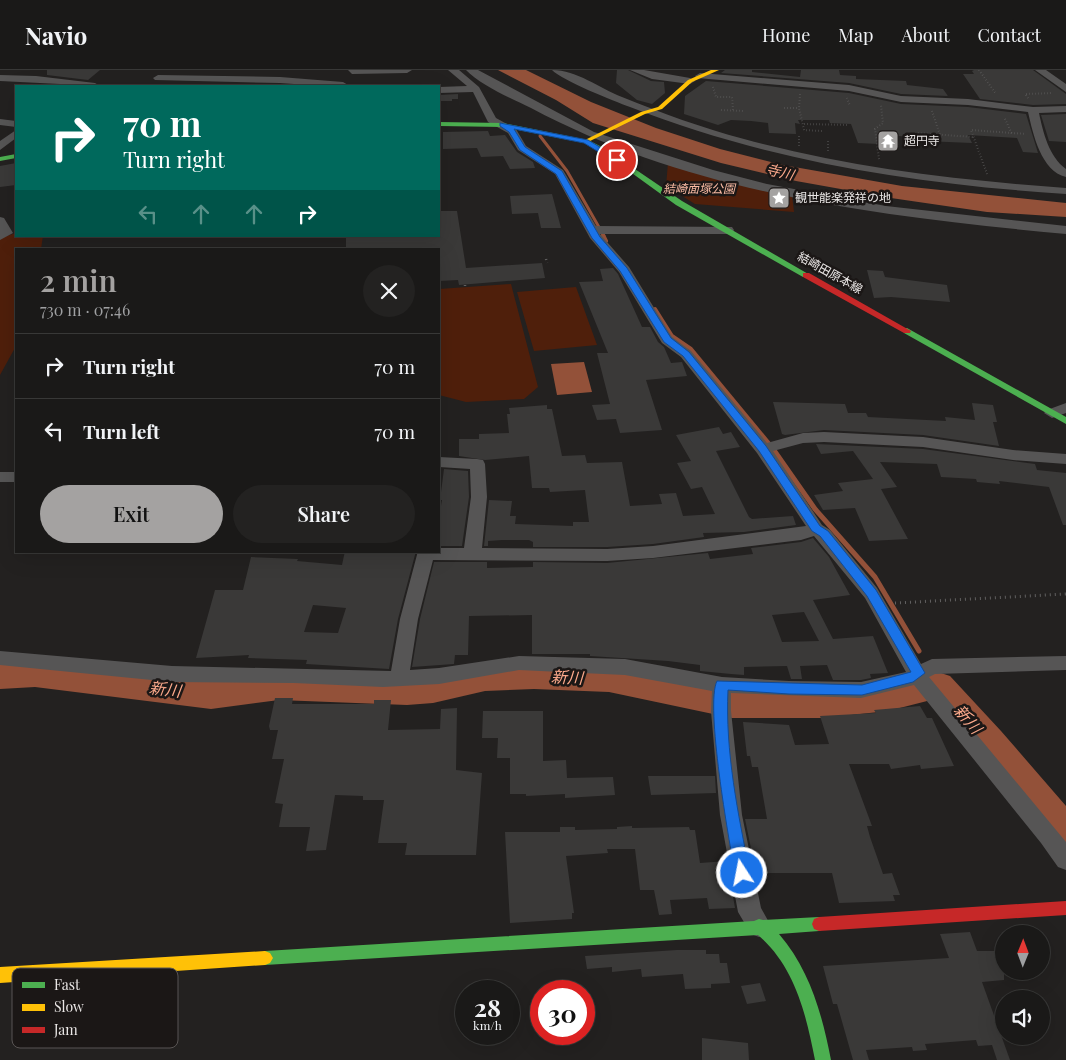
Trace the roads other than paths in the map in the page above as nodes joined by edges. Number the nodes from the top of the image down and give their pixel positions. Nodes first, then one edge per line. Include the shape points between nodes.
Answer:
1 (46, 70) edge
2 (352, 70) edge
3 (407, 70) edge
4 (453, 70) edge
5 (471, 70) edge
6 (557, 70) edge
7 (635, 70) edge
8 (1040, 70) edge
9 (6, 75) edge
10 (655, 76) junction
11 (704, 77) edge
12 (158, 78) edge
13 (39, 79) junction
14 (78, 85) edge
15 (343, 85) edge
16 (476, 88) junction
17 (650, 89) dead end
18 (440, 90) edge
19 (0, 91) edge
20 (1062, 91) edge
21 (1066, 109) edge
22 (1036, 110) junction
23 (647, 112) junction
24 (0, 122) edge
25 (15, 124) edge
26 (440, 124) edge
27 (503, 125) junction
28 (15, 134) edge
29 (594, 137) junction
30 (0, 147) edge
31 (15, 156) edge
32 (0, 159) edge
33 (887, 164) road end
34 (1063, 170) edge
35 (933, 178) junction
36 (1066, 191) edge
37 (0, 221) edge
38 (593, 230) junction
39 (728, 230) junction
40 (1066, 230) edge
41 (0, 236) edge
42 (1059, 410) edge
43 (1066, 421) edge
44 (763, 449) junction
45 (1066, 459) edge
46 (440, 466) edge
47 (0, 477) edge
48 (15, 477) edge
49 (816, 529) junction
50 (427, 553) edge
51 (472, 555) junction
52 (0, 658) edge
53 (1066, 663) edge
54 (918, 673) junction
55 (399, 678) junction
56 (722, 685) junction
57 (1066, 860) edge
58 (1066, 908) edge
59 (759, 926) junction
60 (116, 968) edge
61 (823, 1060) edge

1 - 13 street
2 - 3 street
2 - 15 street
4 - 16 street
5 - 29 street
6 - 23 street
7 - 10 street
8 - 20 street
9 - 13 street
9 - 19 street
10 - 11 street
10 - 17 street
11 - 22 street via 849,88 928,101 997,103
11 - 23 main road via 672,100
12 - 15 street via 280,80
13 - 14 street via 70,78
16 - 18 street
16 - 27 street via 492,120
21 - 22 street
22 - 34 street via 1050,159
23 - 29 main road
23 - 35 street via 786,154
24 - 25 street
26 - 27 main road, 結崎田原本線
27 - 29 main road, 結崎田原本線
27 - 38 street via 512,131 522,148 559,172
28 - 30 street
29 - 39 main road, 結崎田原本線 via 602,149 679,203
29 - 40 street via 736,181 843,203 966,222
31 - 32 main road
33 - 35 street
35 - 36 street
37 - 41 street via 7,230
38 - 39 street
38 - 44 street via 596,238 624,270 667,340 686,354
39 - 42 main road, 結崎田原本線
42 - 43 main road, 結崎田原本線
44 - 45 street via 803,438 824,437 923,442 1013,456
44 - 49 street
46 - 51 street via 477,464 478,496
47 - 48 street
49 - 51 street via 801,534 654,552
49 - 54 street via 824,534 877,603
50 - 51 street
50 - 55 street via 408,619
52 - 55 street via 172,674
53 - 54 street via 932,667
54 - 56 street via 909,679 862,690
54 - 57 street
55 - 56 street via 439,676 519,663 625,667
56 - 59 street via 721,711 731,815 750,912
58 - 59 main road via 788,927
59 - 60 main road
59 - 61 main road via 780,943 789,959 816,1024

